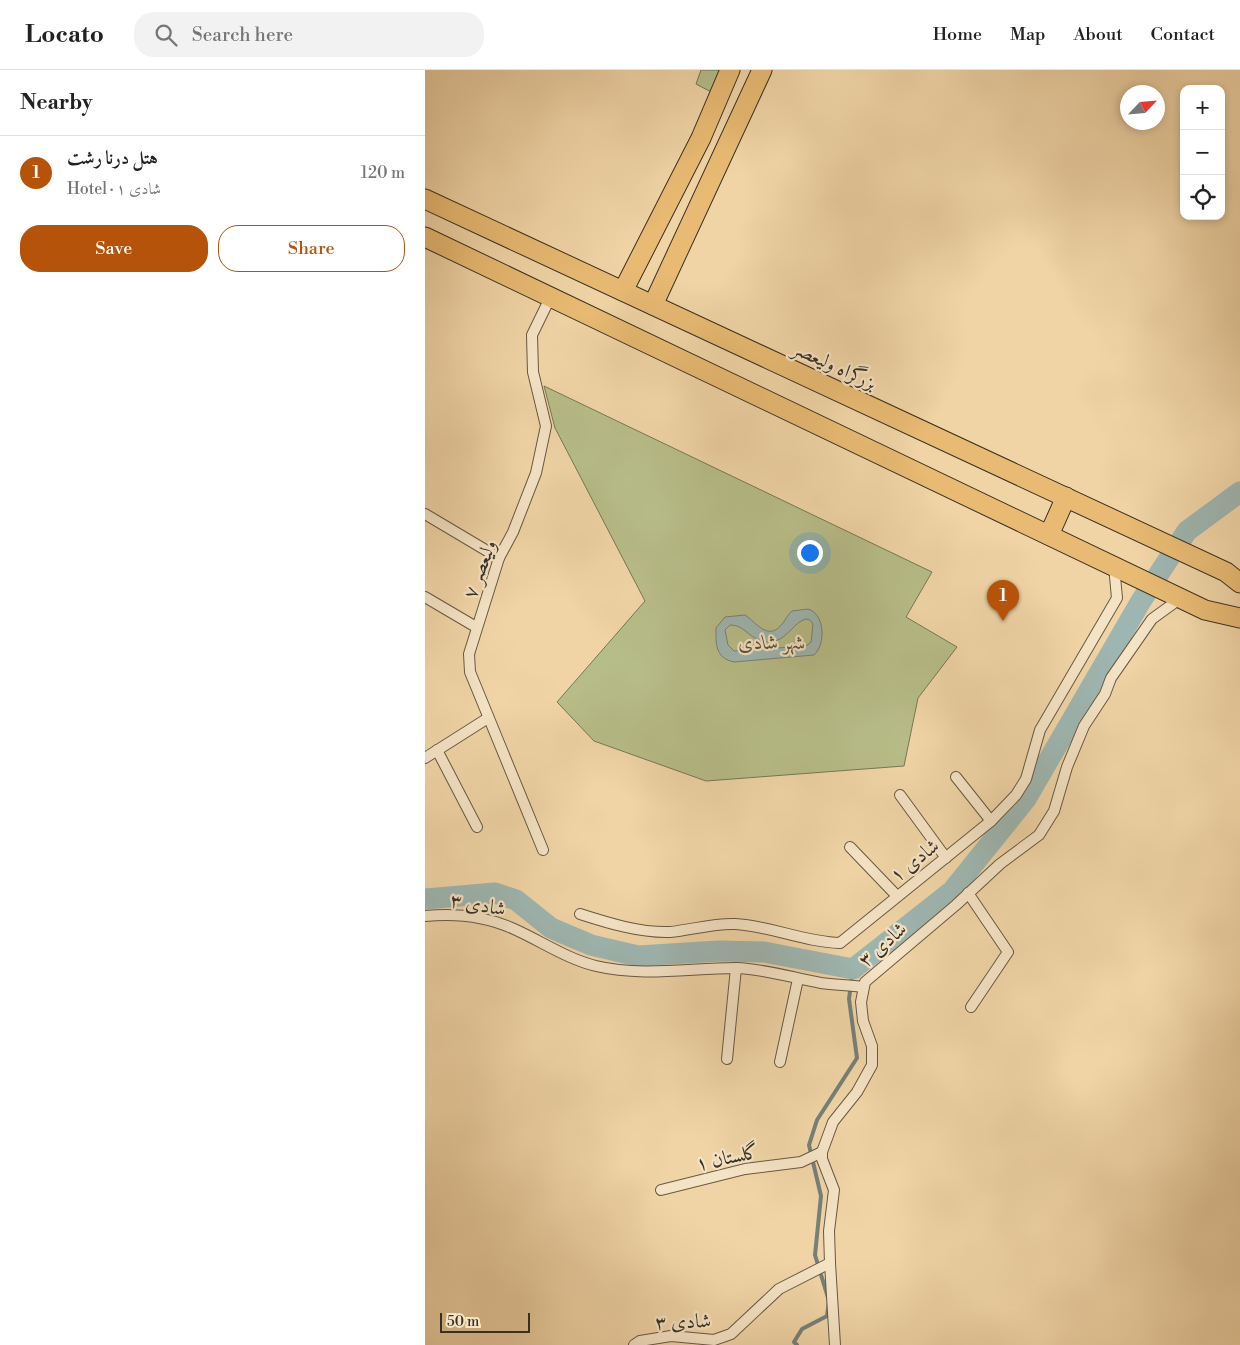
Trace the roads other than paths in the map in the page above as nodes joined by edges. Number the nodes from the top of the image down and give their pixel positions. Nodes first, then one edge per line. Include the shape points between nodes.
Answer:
1 (730, 70) edge
2 (734, 70) edge
3 (759, 76) edge
4 (701, 138) junction
5 (726, 149) junction
6 (425, 199) edge
7 (425, 236) edge
8 (623, 291) junction
9 (551, 296) junction
10 (653, 305) junction
11 (1066, 497) junction
12 (425, 514) edge
13 (1049, 534) junction
14 (499, 558) junction
15 (1118, 568) junction
16 (1233, 577) edge
17 (425, 597) edge
18 (1178, 597) junction
19 (1240, 618) edge
20 (476, 627) junction
21 (488, 718) junction
22 (437, 750) junction
23 (425, 758) edge
24 (956, 777) dead end
25 (900, 795) dead end
26 (991, 820) junction
27 (477, 827) dead end
28 (850, 847) dead end
29 (543, 850) dead end
30 (946, 858) junction
31 (968, 893) junction
32 (897, 896) junction
33 (579, 914) dead end
34 (425, 916) edge
35 (736, 968) junction
36 (798, 979) junction
37 (863, 987) junction
38 (971, 1006) dead end
39 (727, 1059) dead end
40 (779, 1062) dead end
41 (822, 1152) junction
42 (661, 1190) dead end
43 (827, 1266) junction
44 (714, 1343) edge
45 (634, 1345) edge
46 (835, 1345) edge

1 - 4 highway
2 - 3 highway
3 - 5 highway
4 - 5 highway
4 - 8 highway
5 - 10 highway
6 - 8 highway, بزرگراه ولیعصر
7 - 9 highway
8 - 10 highway, بزرگراه ولیعصر
9 - 13 highway
9 - 14 street, ولیعصر ۷ via 532,335 533,372 546,426 536,473
10 - 11 highway, بزرگراه ولیعصر
11 - 13 highway
11 - 16 highway, بزرگراه ولیعصر
12 - 14 street
13 - 15 highway
14 - 20 street, ولیعصر ۷
15 - 18 highway
15 - 26 street, شادی ۱ via 1117,598 1040,730 1026,779 1016,795
17 - 20 street
18 - 19 highway via 1205,610
18 - 31 street, شادی ۳ via 1152,619 1111,678 1105,694 1084,726 1067,767 1055,811 1039,835
20 - 21 street, ولیعصر ۷ via 469,654 470,672
21 - 22 street
21 - 29 street, ولیعصر ۷
22 - 23 street
22 - 27 street
24 - 26 street
25 - 30 street
26 - 30 street, شادی ۱
28 - 32 street
30 - 32 street, شادی ۱
31 - 37 street, شادی ۳
31 - 38 street via 1009,952
32 - 33 street, شادی ۱ via 841,943 819,943 733,924 668,932 615,925
34 - 35 street, شادی ۳ via 463,915 494,921 594,966 683,971
35 - 36 street, شادی ۳ via 770,971
35 - 39 street
36 - 37 street, شادی ۳
36 - 40 street
37 - 41 street, شادی ۳ via 863,1021 872,1046 872,1065 857,1092 833,1122
41 - 42 street, گلستان ۱ via 801,1162 745,1168
41 - 43 street via 834,1190
43 - 44 street, شادی ۳ via 779,1289 731,1334
43 - 46 street
44 - 45 street, شادی ۳ via 671,1336

